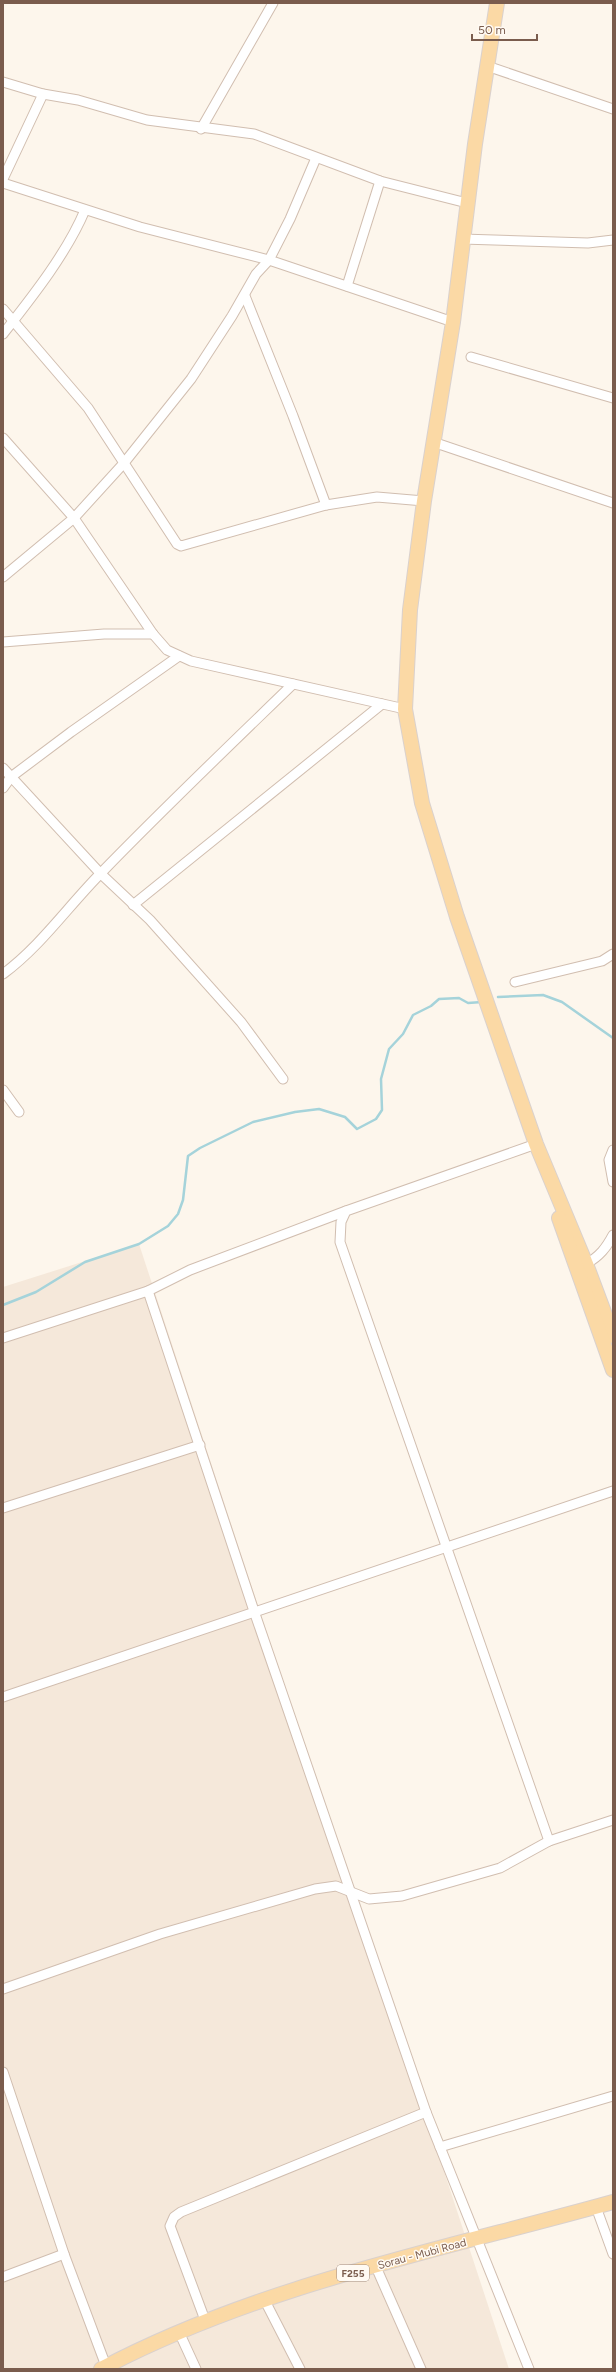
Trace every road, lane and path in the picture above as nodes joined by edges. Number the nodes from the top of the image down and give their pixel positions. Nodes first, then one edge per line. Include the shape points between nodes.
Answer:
1 (273, 3) edge
2 (497, 3) edge
3 (487, 66) junction
4 (3, 82) edge
5 (44, 94) junction
6 (613, 109) edge
7 (201, 129) junction
8 (316, 158) junction
9 (3, 179) edge
10 (380, 181) junction
11 (3, 183) edge
12 (467, 203) junction
13 (85, 210) junction
14 (462, 239) junction
15 (613, 240) edge
16 (269, 260) junction
17 (347, 286) junction
18 (245, 296) junction
19 (3, 309) edge
20 (14, 320) junction
21 (453, 322) junction
22 (3, 334) edge
23 (471, 357) dead end
24 (613, 398) edge
25 (3, 438) edge
26 (433, 442) junction
27 (124, 463) junction
28 (424, 501) junction
29 (613, 503) edge
30 (326, 505) junction
31 (74, 518) junction
32 (3, 577) edge
33 (153, 634) junction
34 (3, 642) edge
35 (179, 656) junction
36 (293, 684) junction
37 (382, 704) junction
38 (404, 709) junction
39 (3, 768) edge
40 (11, 778) junction
41 (3, 788) edge
42 (100, 873) junction
43 (133, 905) junction
44 (613, 954) edge
45 (3, 974) edge
46 (515, 982) dead end
47 (283, 1079) dead end
48 (3, 1090) edge
49 (19, 1112) dead end
50 (536, 1144) junction
51 (613, 1150) edge
52 (613, 1182) edge
53 (555, 1194) junction
54 (346, 1211) junction
55 (613, 1235) edge
56 (586, 1264) junction
57 (148, 1290) junction
58 (613, 1336) edge
59 (3, 1338) edge
60 (613, 1370) edge
61 (200, 1445) junction
62 (613, 1491) edge
63 (3, 1508) edge
64 (446, 1547) junction
65 (254, 1611) junction
66 (3, 1697) edge
67 (613, 1820) edge
68 (549, 1841) junction
69 (350, 1891) junction
70 (3, 1990) edge
71 (3, 2072) edge
72 (613, 2096) edge
73 (426, 2112) junction
74 (440, 2147) junction
75 (613, 2202) edge
76 (596, 2207) junction
77 (478, 2239) junction
78 (64, 2254) junction
79 (613, 2254) edge
80 (376, 2266) junction
81 (3, 2277) edge
82 (264, 2300) junction
83 (205, 2320) junction
84 (179, 2332) junction
85 (104, 2368) edge
86 (196, 2369) edge
87 (300, 2369) edge
88 (421, 2369) edge
89 (529, 2369) edge

1 - 7 street
2 - 3 main road
3 - 6 street
3 - 12 main road
4 - 5 street
5 - 7 street via 78,100 147,120
5 - 9 street
7 - 8 street via 254,134
8 - 10 street
8 - 16 street
10 - 12 street
10 - 17 street
11 - 13 street
12 - 14 main road
13 - 16 street
13 - 20 street via 78,226
14 - 15 street via 588,243
14 - 21 main road
16 - 17 street
16 - 18 street via 256,274
17 - 21 street
18 - 27 street via 191,379
18 - 30 street
19 - 20 street
20 - 22 street
20 - 27 street via 88,408
21 - 26 main road
23 - 24 street
25 - 31 street
26 - 28 main road
26 - 29 street
27 - 30 street via 177,544 181,546
27 - 31 street
28 - 30 street via 377,497
28 - 38 main road via 410,610
31 - 32 street
31 - 33 street
33 - 34 street via 104,634
33 - 35 street via 167,650
35 - 36 street
35 - 40 street via 124,693
36 - 37 street
36 - 42 street
37 - 38 street
37 - 43 street
38 - 50 main road via 422,803
39 - 40 street
40 - 41 street
40 - 42 street
42 - 43 street
42 - 45 street via 60,919
43 - 47 street via 150,920 241,1022
44 - 46 street via 602,962
48 - 49 street
50 - 53 main road
50 - 54 street
51 - 52 street via 609,1160
53 - 56 main road
53 - 60 main road via 560,1227
54 - 57 street via 196,1268
54 - 64 street via 341,1222 340,1242
55 - 56 street via 597,1258
56 - 58 main road
57 - 59 street
57 - 61 street
61 - 63 street
61 - 65 street
62 - 64 street
64 - 65 street
64 - 68 street
65 - 66 street
65 - 69 street
67 - 68 street
68 - 69 street via 500,1868 402,1896 369,1899
69 - 70 street via 336,1886 315,1888 160,1934
69 - 73 street
71 - 78 street
72 - 74 street
73 - 74 street
73 - 83 street via 181,2212 174,2218 170,2226
74 - 77 street
75 - 76 main road, Sorau - Mubi Road / F255
76 - 77 main road, Sorau - Mubi Road / F255
76 - 79 street
77 - 80 main road, Sorau - Mubi Road / F255
77 - 89 street
78 - 81 street
78 - 85 street
80 - 82 main road, Sorau - Mubi Road / F255
80 - 88 street
82 - 83 main road, Sorau - Mubi Road / F255
82 - 87 street
83 - 84 main road, Sorau - Mubi Road / F255
84 - 85 main road, Sorau - Mubi Road / F255
84 - 86 street

